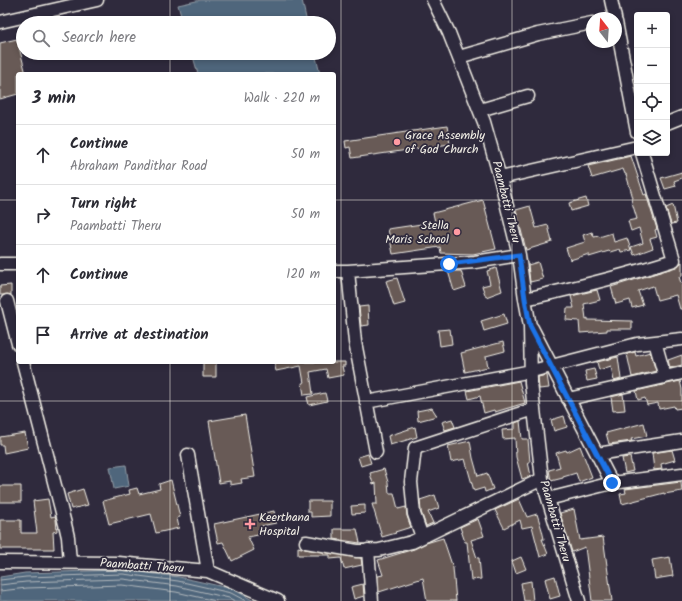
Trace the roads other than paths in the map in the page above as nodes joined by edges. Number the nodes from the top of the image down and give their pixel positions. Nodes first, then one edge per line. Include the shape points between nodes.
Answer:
1 (97, 0) edge
2 (433, 0) edge
3 (611, 0) edge
4 (614, 12) edge
5 (26, 16) edge
6 (16, 18) edge
7 (0, 22) edge
8 (586, 24) edge
9 (621, 48) edge
10 (459, 57) junction
11 (528, 96) dead end
12 (480, 110) junction
13 (682, 116) edge
14 (635, 120) edge
15 (670, 122) edge
16 (634, 148) edge
17 (643, 156) edge
18 (500, 178) junction
19 (519, 255) junction
20 (678, 258) edge
21 (0, 264) edge
22 (16, 264) edge
23 (336, 271) edge
24 (348, 271) junction
25 (525, 299) junction
26 (7, 300) dead end
27 (530, 326) junction
28 (16, 336) edge
29 (682, 340) edge
30 (655, 342) junction
31 (24, 364) edge
32 (552, 365) junction
33 (532, 371) junction
34 (682, 373) edge
35 (665, 377) junction
36 (568, 399) junction
37 (366, 402) junction
38 (534, 409) junction
39 (682, 441) edge
40 (376, 452) dead end
41 (597, 454) junction
42 (188, 455) dead end
43 (682, 474) edge
44 (542, 479) junction
45 (612, 483) junction
46 (548, 499) junction
47 (422, 537) junction
48 (306, 542) dead end
49 (368, 550) junction
50 (0, 562) edge
51 (70, 562) junction
52 (208, 571) junction
53 (278, 601) edge
54 (372, 601) edge
55 (579, 601) edge

1 - 5 street
2 - 10 street, Paambatti Theru
3 - 4 street
6 - 7 street
8 - 10 street via 538,34
9 - 14 street
10 - 12 street, Paambatti Theru
11 - 12 street
12 - 18 street, Paambatti Theru
13 - 15 street
16 - 18 street
17 - 20 street
18 - 19 street, Paambatti Theru
19 - 24 street via 475,262
19 - 25 street, Paambatti Theru
20 - 25 street via 582,287
21 - 22 street
23 - 24 street
24 - 37 street
25 - 27 street, Paambatti Theru
26 - 28 street
27 - 32 street
27 - 33 street, Paambatti Theru
29 - 30 street
30 - 32 street
30 - 35 street
31 - 51 street via 66,524
32 - 33 street
32 - 36 street
33 - 37 street
33 - 38 street, Paambatti Theru
34 - 35 street
35 - 36 street
36 - 41 street
37 - 40 street
38 - 44 street, Paambatti Theru
38 - 47 street via 415,448 411,482 414,514
39 - 41 street
41 - 45 street
42 - 52 street
43 - 45 street
44 - 46 street, Paambatti Theru
44 - 47 street
45 - 46 street
46 - 55 street, Paambatti Theru
47 - 49 street via 379,550
48 - 49 street via 357,551
49 - 54 street
50 - 51 street, Paambatti Theru
51 - 52 street, Paambatti Theru via 118,562
52 - 53 street, Paambatti Theru

